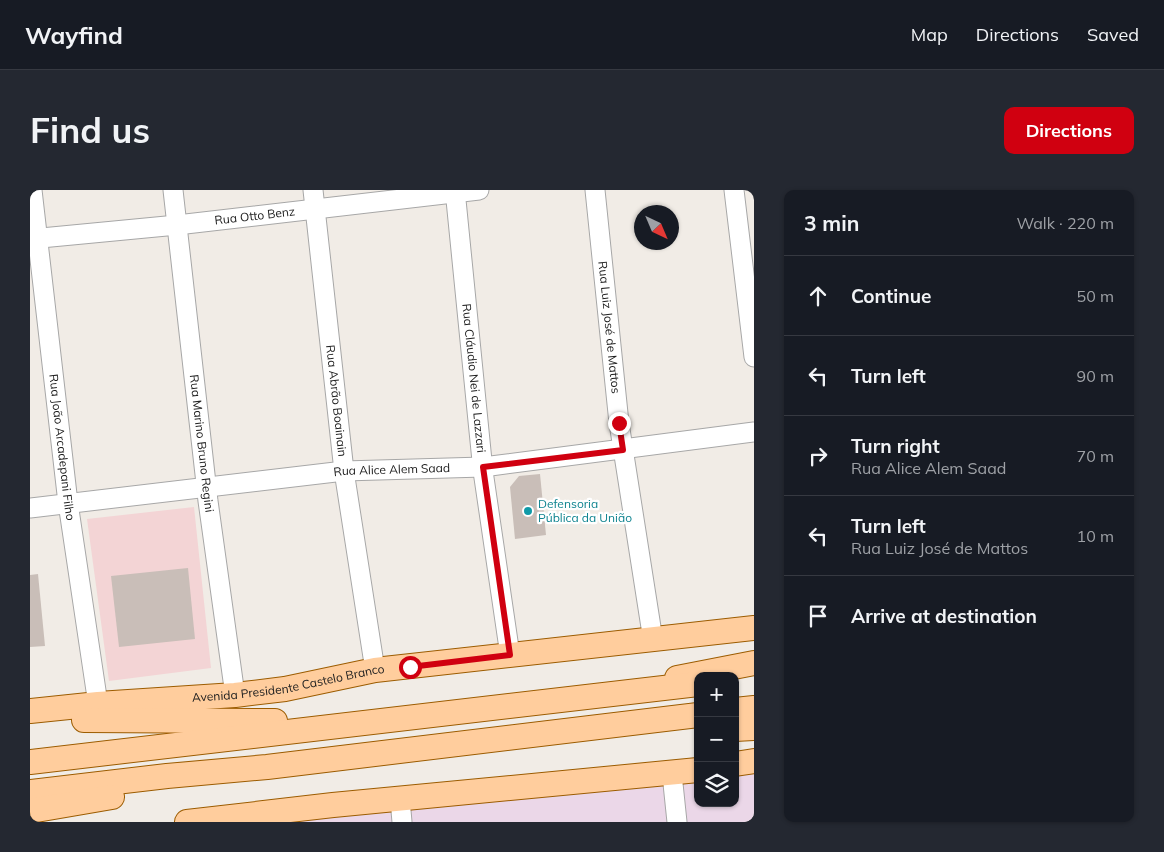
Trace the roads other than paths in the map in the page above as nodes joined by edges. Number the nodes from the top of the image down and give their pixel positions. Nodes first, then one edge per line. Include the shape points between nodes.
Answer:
1 (32, 190) edge
2 (173, 190) edge
3 (313, 190) edge
4 (479, 190) edge
5 (595, 190) edge
6 (734, 190) edge
7 (455, 191) edge
8 (315, 209) junction
9 (177, 225) junction
10 (34, 239) edge
11 (754, 357) edge
12 (754, 432) edge
13 (623, 450) junction
14 (483, 467) junction
15 (344, 471) junction
16 (206, 486) junction
17 (68, 503) junction
18 (30, 508) edge
19 (754, 628) edge
20 (653, 640) junction
21 (510, 655) junction
22 (754, 663) edge
23 (375, 670) junction
24 (754, 678) edge
25 (739, 680) edge
26 (694, 684) edge
27 (235, 696) junction
28 (586, 697) junction
29 (98, 704) junction
30 (754, 708) edge
31 (739, 710) edge
32 (30, 711) edge
33 (694, 715) edge
34 (30, 720) edge
35 (624, 723) junction
36 (339, 725) junction
37 (694, 728) edge
38 (754, 728) edge
39 (739, 729) edge
40 (754, 761) edge
41 (30, 762) edge
42 (739, 763) edge
43 (267, 767) junction
44 (694, 771) edge
45 (672, 774) junction
46 (30, 792) edge
47 (401, 810) edge
48 (30, 811) edge
49 (187, 822) edge
50 (677, 822) edge

1 - 10 street, Rua João Arcadepani Filho
2 - 9 street, Rua Marino Bruno Regini
3 - 8 street, Rua Abrão Boainain
4 - 7 street, Rua Otto Benz
5 - 13 street, Rua Luiz José de Mattos
6 - 11 street
7 - 8 street, Rua Otto Benz
7 - 14 street, Rua Cláudio Nei de Lazzari
8 - 9 street, Rua Otto Benz
8 - 15 street, Rua Abrão Boainain
9 - 10 street, Rua Otto Benz
9 - 16 street, Rua Marino Bruno Regini
10 - 17 street, Rua João Arcadepani Filho
12 - 13 street, Rua Alice Alem Saad
13 - 14 street, Rua Alice Alem Saad
13 - 20 street, Rua Luiz José de Mattos
14 - 15 street, Rua Alice Alem Saad
14 - 21 street, Rua Cláudio Nei de Lazzari
15 - 16 street, Rua Alice Alem Saad
15 - 23 street, Rua Abrão Boainain
16 - 17 street, Rua Alice Alem Saad
16 - 27 street, Rua Marino Bruno Regini
17 - 18 street, Rua Alice Alem Saad
17 - 29 street, Rua João Arcadepani Filho
19 - 20 main road, Avenida Presidente Castelo Branco
20 - 21 main road, Avenida Presidente Castelo Branco
21 - 23 main road, Avenida Presidente Castelo Branco
22 - 28 main road
23 - 27 main road, Avenida Presidente Castelo Branco
24 - 25 main road
26 - 28 main road
27 - 29 main road, Avenida Presidente Castelo Branco
28 - 36 main road
29 - 32 main road, Avenida Presidente Castelo Branco
30 - 31 main road
33 - 35 main road
34 - 36 main road via 260,720
35 - 37 main road
35 - 43 main road
36 - 41 main road
38 - 39 main road
40 - 42 main road
43 - 46 main road
43 - 48 main road
44 - 45 main road
45 - 47 main road
45 - 50 street
47 - 49 main road

